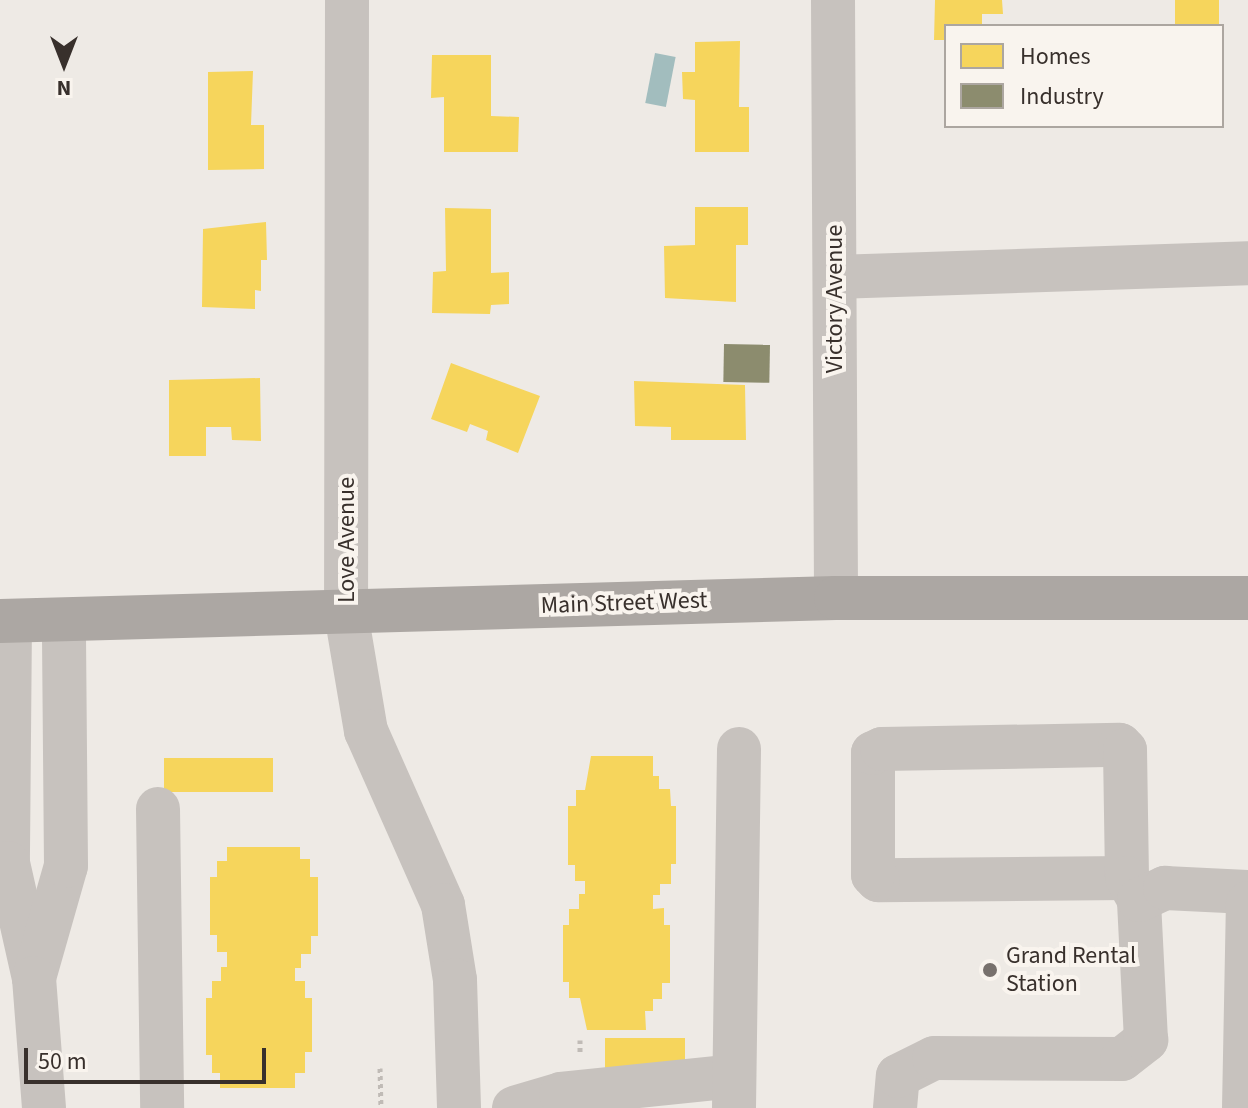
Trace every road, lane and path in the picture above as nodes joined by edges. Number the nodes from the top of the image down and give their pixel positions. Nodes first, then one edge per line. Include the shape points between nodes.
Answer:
1 (347, 0) edge
2 (833, 0) edge
3 (1248, 263) edge
4 (835, 277) junction
5 (836, 598) junction
6 (1248, 598) edge
7 (346, 613) junction
8 (64, 620) junction
9 (5, 621) edge
10 (739, 749) dead end
11 (158, 809) dead end
12 (1133, 889) junction
13 (1248, 892) edge
14 (1248, 903) edge
15 (12, 931) edge
16 (34, 978) junction
17 (380, 1068) dead end
18 (734, 1092) edge
19 (44, 1108) edge
20 (162, 1108) edge
21 (381, 1108) edge
22 (459, 1108) edge
23 (514, 1108) edge
24 (895, 1108) edge
25 (1244, 1108) edge

1 - 7 street, Love Avenue
2 - 4 street, Victory Avenue
3 - 4 street
4 - 5 street, Victory Avenue
5 - 6 main road, Main Street West
5 - 7 main road, Main Street West
7 - 8 main road, Main Street West
7 - 22 street, Love Avenue via 366,731 443,905 455,980
8 - 9 main road, Main Street West
8 - 16 street via 66,866
9 - 15 street
10 - 18 street
11 - 20 street
12 - 12 street via 1125,750 1120,745 882,749 871,763 873,875 878,880
12 - 13 street
12 - 24 street via 1146,1040 1122,1059 934,1058 898,1076
14 - 25 street
15 - 16 street
16 - 19 street
17 - 21 path
18 - 23 street via 561,1094

